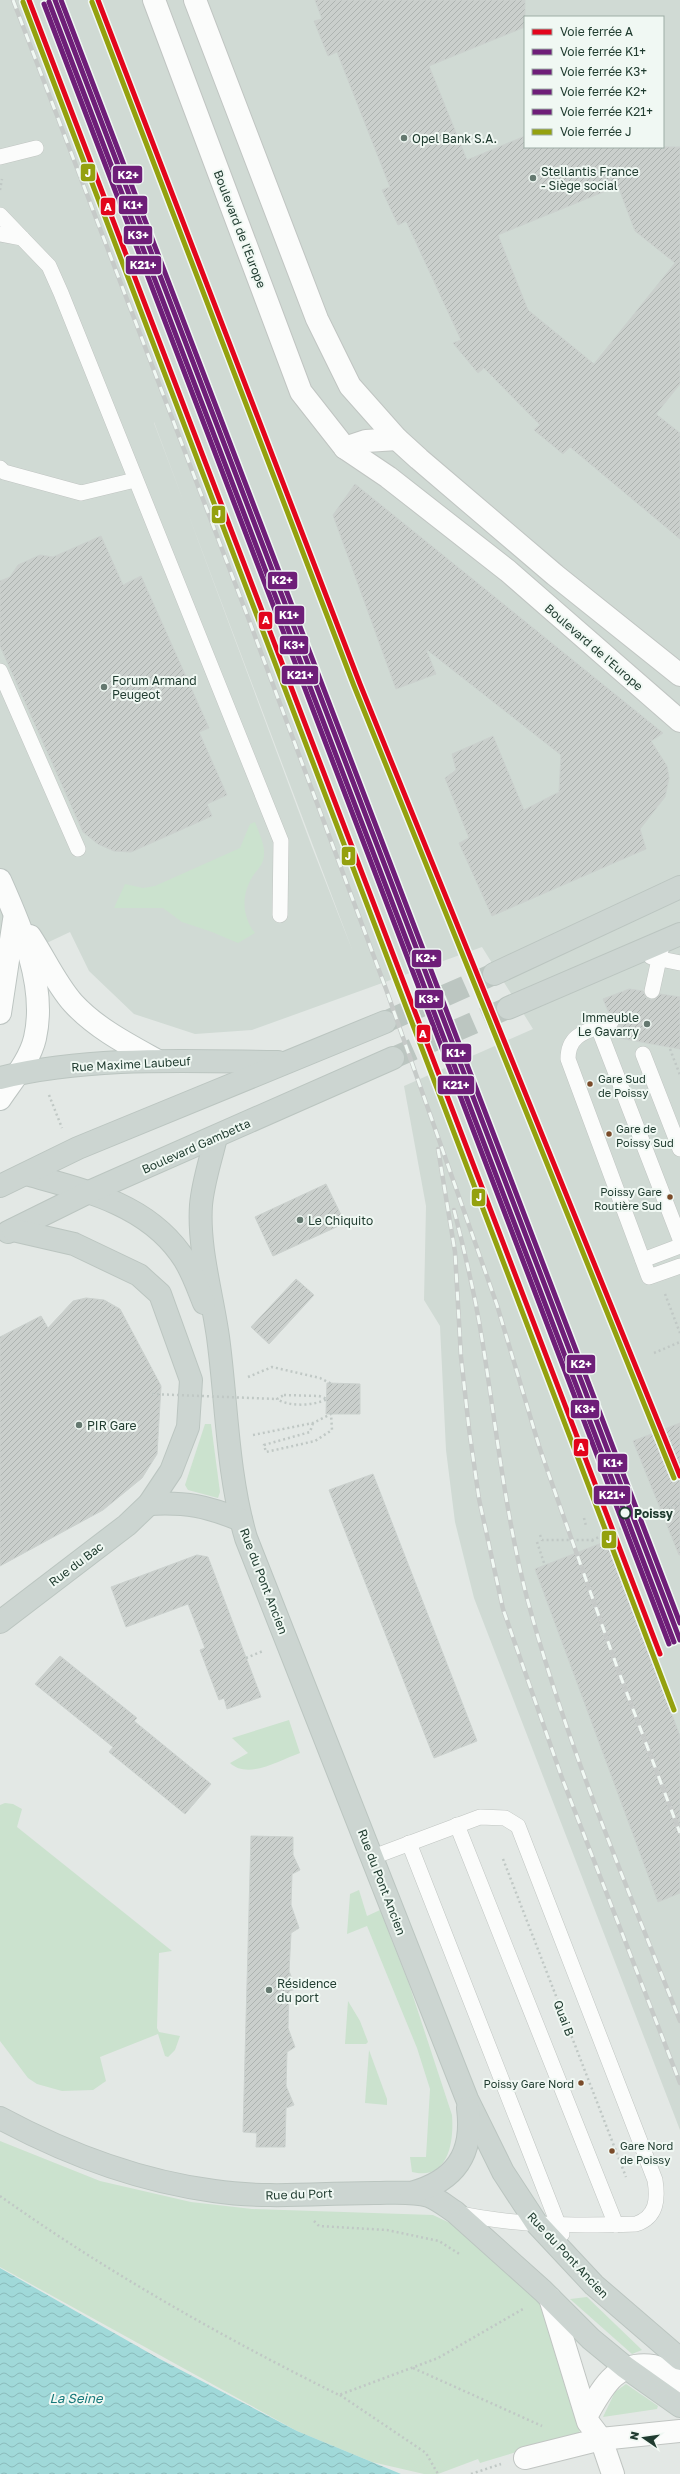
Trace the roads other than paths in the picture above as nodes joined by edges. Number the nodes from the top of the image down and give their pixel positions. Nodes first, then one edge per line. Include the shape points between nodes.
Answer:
1 (154, 0) edge
2 (195, 0) edge
3 (36, 148) dead end
4 (0, 157) edge
5 (0, 215) edge
6 (0, 234) edge
7 (22, 238) junction
8 (397, 439) junction
9 (345, 448) junction
10 (419, 459) junction
11 (0, 468) edge
12 (388, 477) junction
13 (135, 480) junction
14 (508, 572) junction
15 (555, 575) junction
16 (0, 671) edge
17 (680, 675) edge
18 (680, 721) edge
19 (78, 850) dead end
20 (0, 880) edge
21 (680, 887) edge
22 (15, 913) junction
23 (280, 915) dead end
24 (667, 944) edge
25 (680, 963) edge
26 (494, 974) tunnel mouth
27 (652, 990) dead end
28 (508, 1008) tunnel mouth
29 (0, 1013) edge
30 (385, 1022) tunnel mouth
31 (643, 1054) dead end
32 (393, 1058) tunnel mouth
33 (156, 1060) junction
34 (287, 1062) junction
35 (9, 1076) edge
36 (0, 1099) edge
37 (216, 1137) junction
38 (680, 1149) edge
39 (26, 1174) junction
40 (0, 1186) edge
41 (89, 1192) junction
42 (7, 1233) edge
43 (680, 1239) edge
44 (680, 1246) edge
45 (643, 1260) junction
46 (680, 1266) edge
47 (218, 1337) junction
48 (149, 1504) junction
49 (241, 1520) junction
50 (0, 1622) edge
51 (457, 1825) junction
52 (409, 1843) junction
53 (373, 1857) junction
54 (467, 2099) junction
55 (0, 2118) edge
56 (410, 2194) junction
57 (454, 2212) junction
58 (537, 2224) junction
59 (616, 2224) junction
60 (559, 2225) junction
61 (577, 2267) junction
62 (550, 2298) junction
63 (680, 2360) edge
64 (625, 2367) junction
65 (680, 2382) edge
66 (680, 2406) edge
67 (586, 2415) junction
68 (680, 2431) edge
69 (601, 2439) junction
70 (525, 2458) road end
71 (614, 2474) edge

1 - 9 street, Boulevard de l'Europe via 302,392
2 - 8 street via 317,319 350,386
3 - 4 lane
5 - 7 lane
6 - 7 lane
7 - 13 lane via 49,266
8 - 9 street via 366,441
8 - 10 street
9 - 12 street, Boulevard de l'Europe
10 - 12 street via 408,474
10 - 15 street
11 - 13 lane via 4,472 81,493
12 - 14 street, Boulevard de l'Europe
13 - 23 lane via 281,841
14 - 15 street via 520,567
14 - 18 street, Boulevard de l'Europe
15 - 17 street
16 - 19 lane
20 - 22 street
21 - 26 main road
22 - 29 street
22 - 33 street via 72,1001 87,1016 118,1039
22 - 35 street via 35,980 39,1010 35,1039
24 - 25 lane
24 - 27 lane
24 - 28 main road via 632,954
30 - 34 main road
31 - 38 lane
32 - 37 main road, Boulevard Gambetta
33 - 34 main road, Rue Maxime Laubeuf
33 - 35 main road, Rue Maxime Laubeuf via 62,1067
34 - 39 main road via 78,1148
35 - 36 street
37 - 41 main road, Boulevard Gambetta
37 - 47 main road, Rue du Pont Ancien via 201,1204 201,1224
39 - 40 main road
39 - 41 main road, Rue du Pont Ancien
41 - 42 main road, Boulevard Gambetta
41 - 47 main road, Rue du Pont Ancien via 146,1219 168,1238 181,1254 196,1282
42 - 48 main road via 74,1244 139,1275 160,1294 191,1380 188,1427 171,1471
43 - 45 lane via 604,1024 576,1037 572,1041 568,1059
44 - 45 lane
45 - 46 lane via 649,1277
47 - 49 main road, Rue du Pont Ancien via 228,1439
48 - 49 main road via 196,1505
48 - 50 main road, Rue du Bac via 127,1525
49 - 53 main road, Rue du Pont Ancien
51 - 52 lane
51 - 59 lane
51 - 59 lane via 480,1817 496,1816 514,1823 522,1833 655,2180 656,2201 651,2215 636,2224
52 - 53 lane
52 - 60 lane
53 - 54 main road, Rue du Pont Ancien
54 - 56 main road via 469,2136 460,2162 446,2179
54 - 58 main road, Rue du Pont Ancien via 503,2172
55 - 56 main road, Rue du Port via 94,2162 153,2179 214,2191 275,2196 332,2193
56 - 57 main road, Rue du Port via 434,2198
57 - 58 lane via 486,2219
57 - 62 main road, Rue du Port
58 - 60 lane
58 - 61 main road, Rue du Pont Ancien
59 - 60 lane
60 - 61 lane
61 - 63 main road, Rue du Pont Ancien
62 - 64 main road via 591,2339
62 - 67 street
64 - 65 street via 655,2366
64 - 66 main road
64 - 67 street via 606,2383
67 - 69 street via 588,2422
68 - 69 street
69 - 70 street
69 - 71 street

